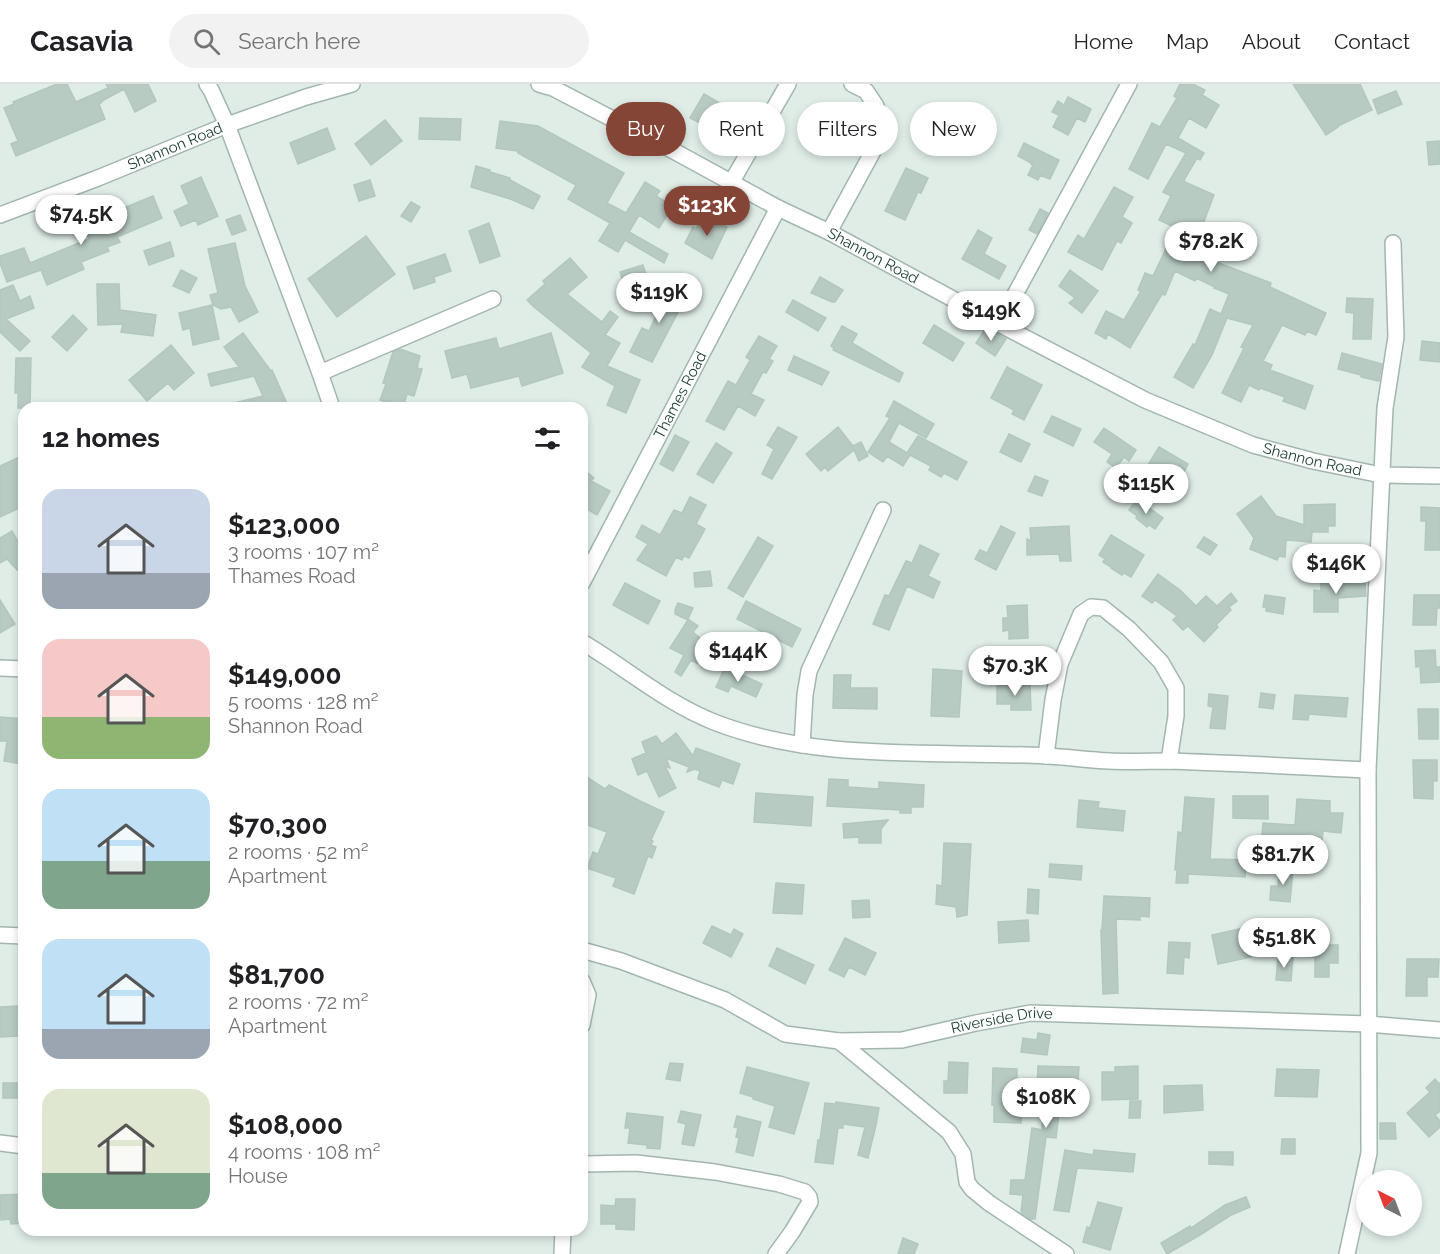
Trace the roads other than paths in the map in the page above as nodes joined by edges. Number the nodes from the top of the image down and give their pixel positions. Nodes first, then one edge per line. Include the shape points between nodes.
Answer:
1 (207, 84) edge
2 (352, 84) edge
3 (788, 84) edge
4 (852, 84) edge
5 (1129, 84) edge
6 (549, 85) edge
7 (227, 125) junction
8 (731, 183) junction
9 (778, 208) junction
10 (0, 215) edge
11 (829, 232) junction
12 (1393, 243) dead end
13 (493, 298) dead end
14 (999, 324) junction
15 (320, 373) junction
16 (330, 402) edge
17 (1381, 475) junction
18 (1440, 476) edge
19 (883, 510) dead end
20 (588, 572) edge
21 (588, 646) edge
22 (0, 668) edge
23 (18, 669) edge
24 (802, 745) junction
25 (1046, 756) junction
26 (1168, 761) junction
27 (1368, 770) junction
28 (0, 935) edge
29 (18, 936) edge
30 (588, 952) edge
31 (1368, 1024) junction
32 (1440, 1030) edge
33 (839, 1041) junction
34 (0, 1143) edge
35 (18, 1145) edge
36 (588, 1164) edge
37 (563, 1236) edge
38 (562, 1254) edge
39 (776, 1254) edge
40 (1066, 1254) edge
41 (1347, 1254) edge

1 - 7 street
2 - 7 street, Shannon Road
3 - 8 street
4 - 11 street via 866,91 876,106 880,120 878,142
5 - 14 street
6 - 8 street, Shannon Road
7 - 10 street, Shannon Road
7 - 15 street
8 - 9 street, Shannon Road
9 - 11 street, Shannon Road
9 - 20 street, Thames Road
11 - 14 street, Shannon Road
12 - 17 street via 1396,337 1385,408
13 - 15 street
14 - 17 street, Shannon Road via 1145,400 1252,445
15 - 16 street
17 - 18 street, Shannon Road
17 - 27 street
19 - 24 street via 809,671
21 - 24 street via 667,698 714,722
22 - 23 street
24 - 25 street via 873,753
25 - 26 street
25 - 26 street via 1060,664 1082,614 1091,607 1103,608 1130,629 1161,662 1176,688 1176,716
26 - 27 street
27 - 31 street
28 - 29 street
30 - 33 street, Riverside Drive via 725,1000 785,1034
31 - 32 street, Riverside Drive
31 - 33 street, Riverside Drive via 1031,1013 902,1040
31 - 41 street via 1369,1153
33 - 40 street via 949,1132 963,1154 967,1182 972,1189
34 - 35 street
36 - 39 street via 636,1163 715,1172 805,1192 810,1202
37 - 38 street

